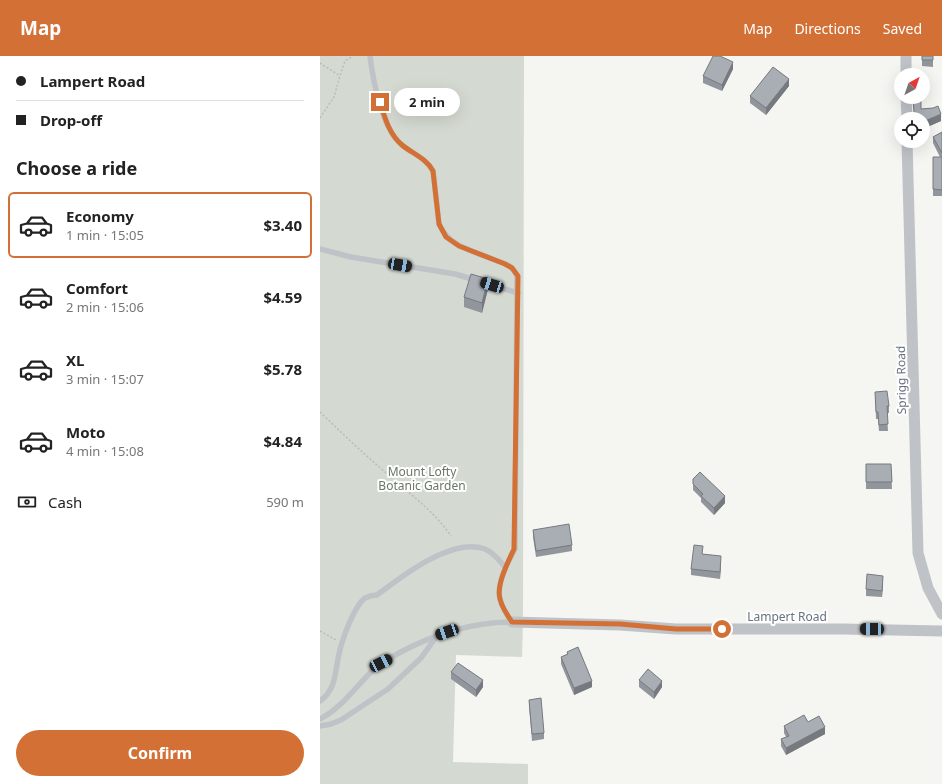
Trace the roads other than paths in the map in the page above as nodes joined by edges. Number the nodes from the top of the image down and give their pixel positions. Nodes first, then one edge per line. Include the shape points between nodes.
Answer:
1 (370, 56) edge
2 (906, 56) edge
3 (906, 68) edge
4 (907, 148) edge
5 (320, 250) edge
6 (518, 293) junction
7 (505, 568) junction
8 (942, 614) edge
9 (512, 622) junction
10 (942, 631) edge
11 (436, 636) junction
12 (320, 701) edge
13 (320, 719) edge
14 (320, 726) edge

1 - 6 lane via 372,73 388,127 402,145 425,160 433,171 442,231 459,246 512,268 518,276
2 - 3 street
4 - 8 street, Sprigg Road via 918,553 928,588
5 - 6 lane via 455,274
6 - 7 lane via 514,549
7 - 9 lane via 499,595 502,606
7 - 12 lane via 494,554 476,547 466,547 436,557 377,595 364,599 353,617 339,653 333,685
9 - 10 street, Lampert Road via 620,624 676,629
9 - 11 lane via 458,628
11 - 13 lane via 375,667 339,705
11 - 14 lane via 421,658 388,689 341,720

